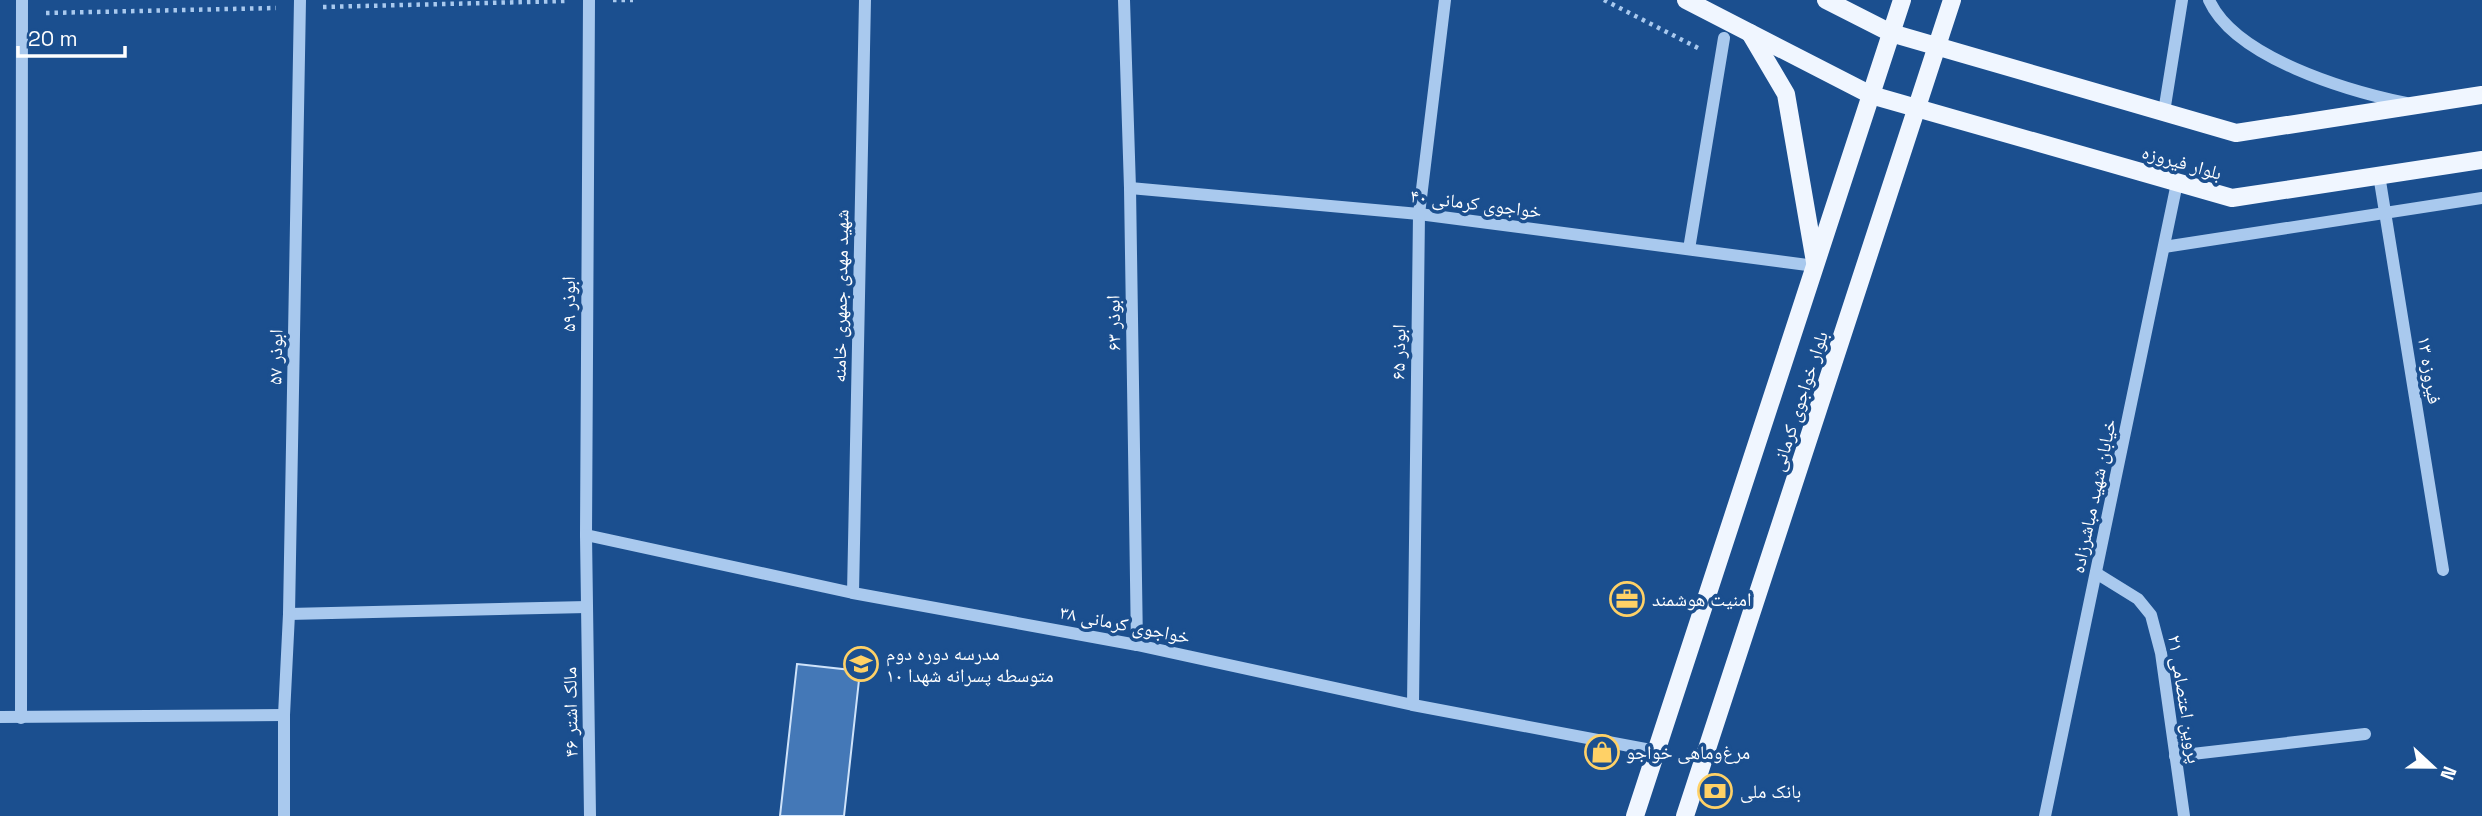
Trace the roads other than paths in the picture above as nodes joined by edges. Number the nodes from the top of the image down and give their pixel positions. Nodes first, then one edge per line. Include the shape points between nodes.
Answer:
1 (22, 0) edge
2 (300, 0) edge
3 (589, 0) edge
4 (865, 0) edge
5 (1124, 0) edge
6 (1445, 0) edge
7 (1686, 0) edge
8 (1826, 0) edge
9 (1902, 0) edge
10 (1952, 0) edge
11 (2182, 0) edge
12 (2209, 0) edge
13 (1750, 33) junction
14 (1891, 33) junction
15 (1724, 38) dead end
16 (1937, 48) junction
17 (1871, 95) junction
18 (2482, 95) edge
19 (2417, 105) junction
20 (1917, 108) junction
21 (2164, 112) junction
22 (2482, 160) edge
23 (2379, 175) junction
24 (2177, 183) junction
25 (1130, 188) junction
26 (2482, 198) edge
27 (2385, 213) junction
28 (1419, 215) junction
29 (2164, 247) junction
30 (1689, 250) junction
31 (1815, 266) junction
32 (586, 535) junction
33 (2444, 570) dead end
34 (2096, 573) junction
35 (853, 593) junction
36 (587, 607) junction
37 (289, 614) junction
38 (1137, 645) junction
39 (1413, 705) junction
40 (284, 715) junction
41 (0, 717) edge
42 (21, 718) junction
43 (2365, 734) dead end
44 (1657, 751) junction
45 (2175, 756) junction
46 (284, 816) edge
47 (590, 816) edge
48 (1635, 816) edge
49 (1685, 816) edge
50 (2045, 816) edge
51 (2184, 816) edge

1 - 42 street
2 - 37 street, ابوذر ۵۷
3 - 32 street, ابوذر ۵۹
4 - 35 street, شهید مهدی جمهری خامنه
5 - 25 street, ابوذر ۶۳
6 - 28 street, ابوذر ۶۵
7 - 13 main road, بلوار فیروزه
8 - 14 main road
9 - 14 main road, بلوار خواجوی کرمانی
10 - 16 main road, بلوار خواجوی کرمانی
11 - 21 street
12 - 19 street via 2237,34 2269,56 2364,94
13 - 17 main road, بلوار فیروزه
13 - 31 main road via 1786,94
14 - 16 main road
14 - 17 main road, بلوار خواجوی کرمانی
15 - 30 street
16 - 20 main road, بلوار خواجوی کرمانی
16 - 21 main road
17 - 20 main road, بلوار فیروزه
17 - 31 main road, بلوار خواجوی کرمانی
18 - 19 main road
19 - 21 main road via 2236,133
20 - 24 main road, بلوار فیروزه
20 - 49 main road, بلوار خواجوی کرمانی
22 - 23 main road, بلوار فیروزه
23 - 24 main road, بلوار فیروزه via 2232,198
23 - 27 street, فیروزه ۱۳
24 - 29 street, خیابان شهید مباشرزاده
25 - 28 street, خواجوی کرمانی ۴۰
25 - 38 street, ابوذر ۶۳
26 - 27 street
27 - 29 street
27 - 33 street, فیروزه ۱۳
28 - 30 street, خواجوی کرمانی ۴۰
28 - 39 street, ابوذر ۶۵
29 - 34 street, خیابان شهید مباشرزاده
30 - 31 street, خواجوی کرمانی ۴۰
31 - 44 main road, بلوار خواجوی کرمانی
32 - 35 street, خواجوی کرمانی ۳۸
32 - 36 street, ابوذر ۵۹
34 - 45 street, پروین اعتصامی ۲۱ via 2138,599 2151,615
34 - 50 street, خیابان شهید مباشرزاده
35 - 38 street, خواجوی کرمانی ۳۸
36 - 37 street
36 - 47 street, مالک اشتر ۴۶
37 - 40 street, ابوذر ۵۷
38 - 39 street, خواجوی کرمانی ۳۸
39 - 44 street, خواجوی کرمانی ۳۸
40 - 42 street
40 - 46 street, ابوذر ۵۷
41 - 42 street
43 - 45 street
44 - 48 main road, بلوار خواجوی کرمانی
45 - 51 street, پروین اعتصامی ۲۱

